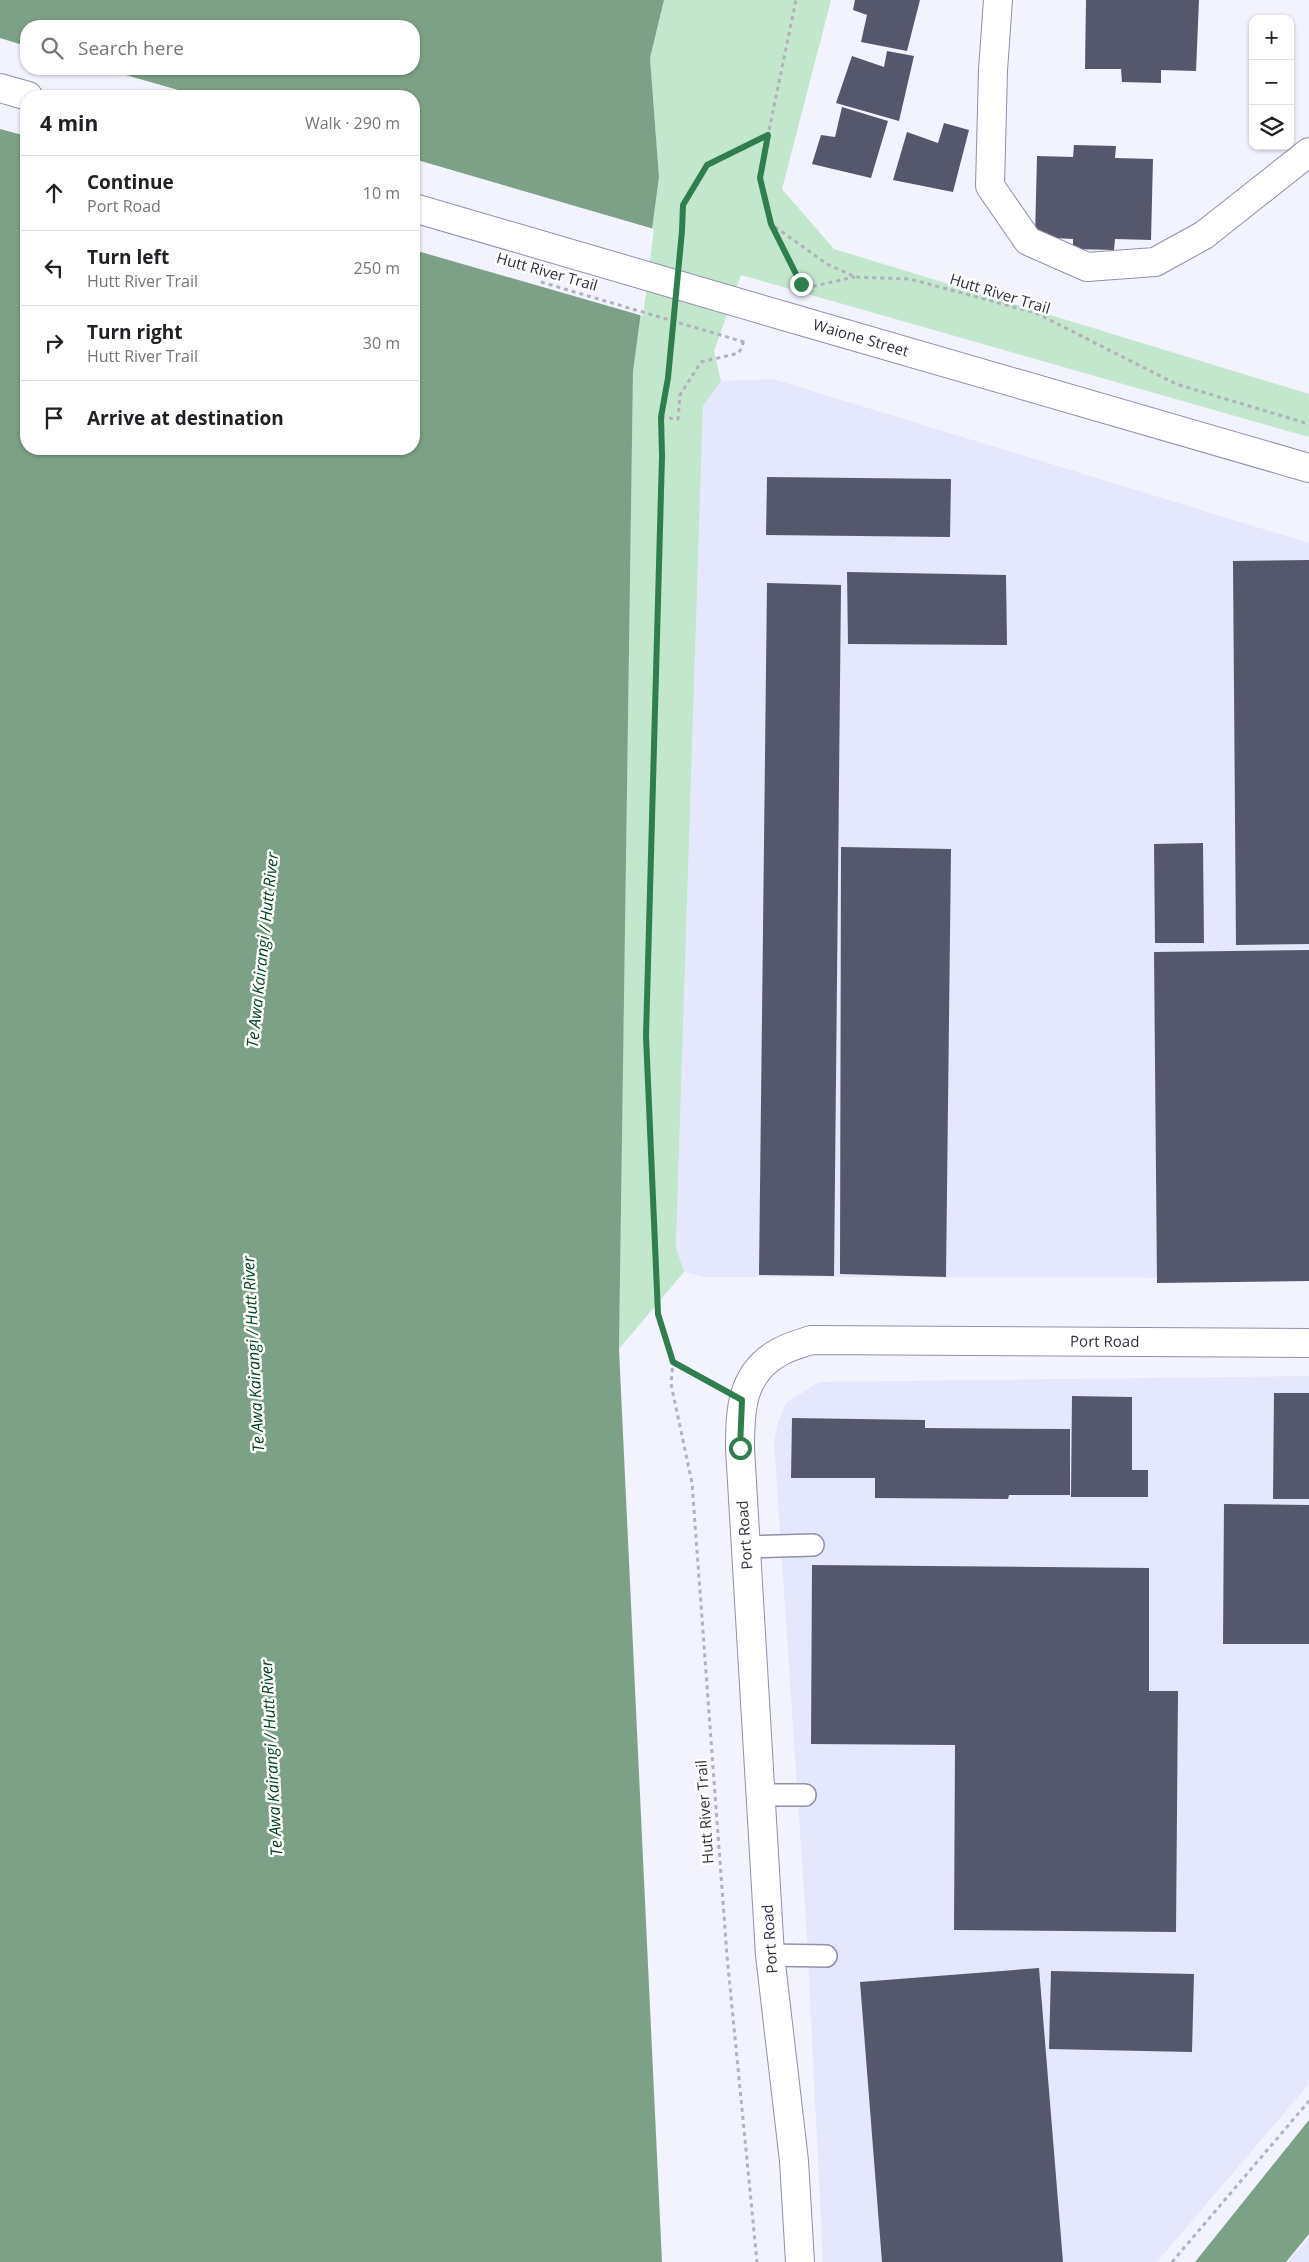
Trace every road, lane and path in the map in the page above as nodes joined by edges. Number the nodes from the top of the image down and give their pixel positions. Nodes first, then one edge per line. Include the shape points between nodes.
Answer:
1 (796, 0) edge
2 (998, 0) edge
3 (0, 88) edge
4 (20, 94) edge
5 (768, 135) junction
6 (1309, 152) edge
7 (420, 210) edge
8 (771, 224) junction
9 (679, 260) dead end
10 (536, 280) dead end
11 (802, 289) dead end
12 (675, 309) dead end
13 (661, 417) junction
14 (1309, 424) edge
15 (1309, 468) edge
16 (1309, 1343) edge
17 (673, 1362) junction
18 (742, 1400) junction
19 (813, 1545) dead end
20 (746, 1547) junction
21 (761, 1795) junction
22 (805, 1795) dead end
23 (770, 1954) junction
24 (826, 1956) dead end
25 (1309, 2101) edge
26 (757, 2262) edge
27 (800, 2262) edge
28 (1172, 2262) edge

1 - 5 path
2 - 6 street via 990,186 1028,242 1087,267 1155,262 1204,235
3 - 4 street
5 - 8 path via 760,178
5 - 9 path via 707,165 683,205
7 - 15 street, Waione Street, bridge
8 - 11 path
8 - 14 path, Hutt River Trail via 827,264 855,277 910,279 1036,313 1176,384
10 - 13 path, Hutt River Trail, bridge via 744,342 739,353 700,362 680,396 678,419
12 - 13 path, Hutt River Trail
13 - 17 path, Hutt River Trail via 646,1036 658,1314
16 - 18 street, Port Road via 810,1340 778,1353 755,1372
17 - 18 path
17 - 26 path, Hutt River Trail via 671,1384 692,1483 727,1956
18 - 20 street, Port Road via 740,1448
19 - 20 lane
20 - 21 street, Port Road
21 - 22 lane
21 - 23 street, Port Road
23 - 24 lane
23 - 27 street, Port Road via 794,2161
25 - 28 path

